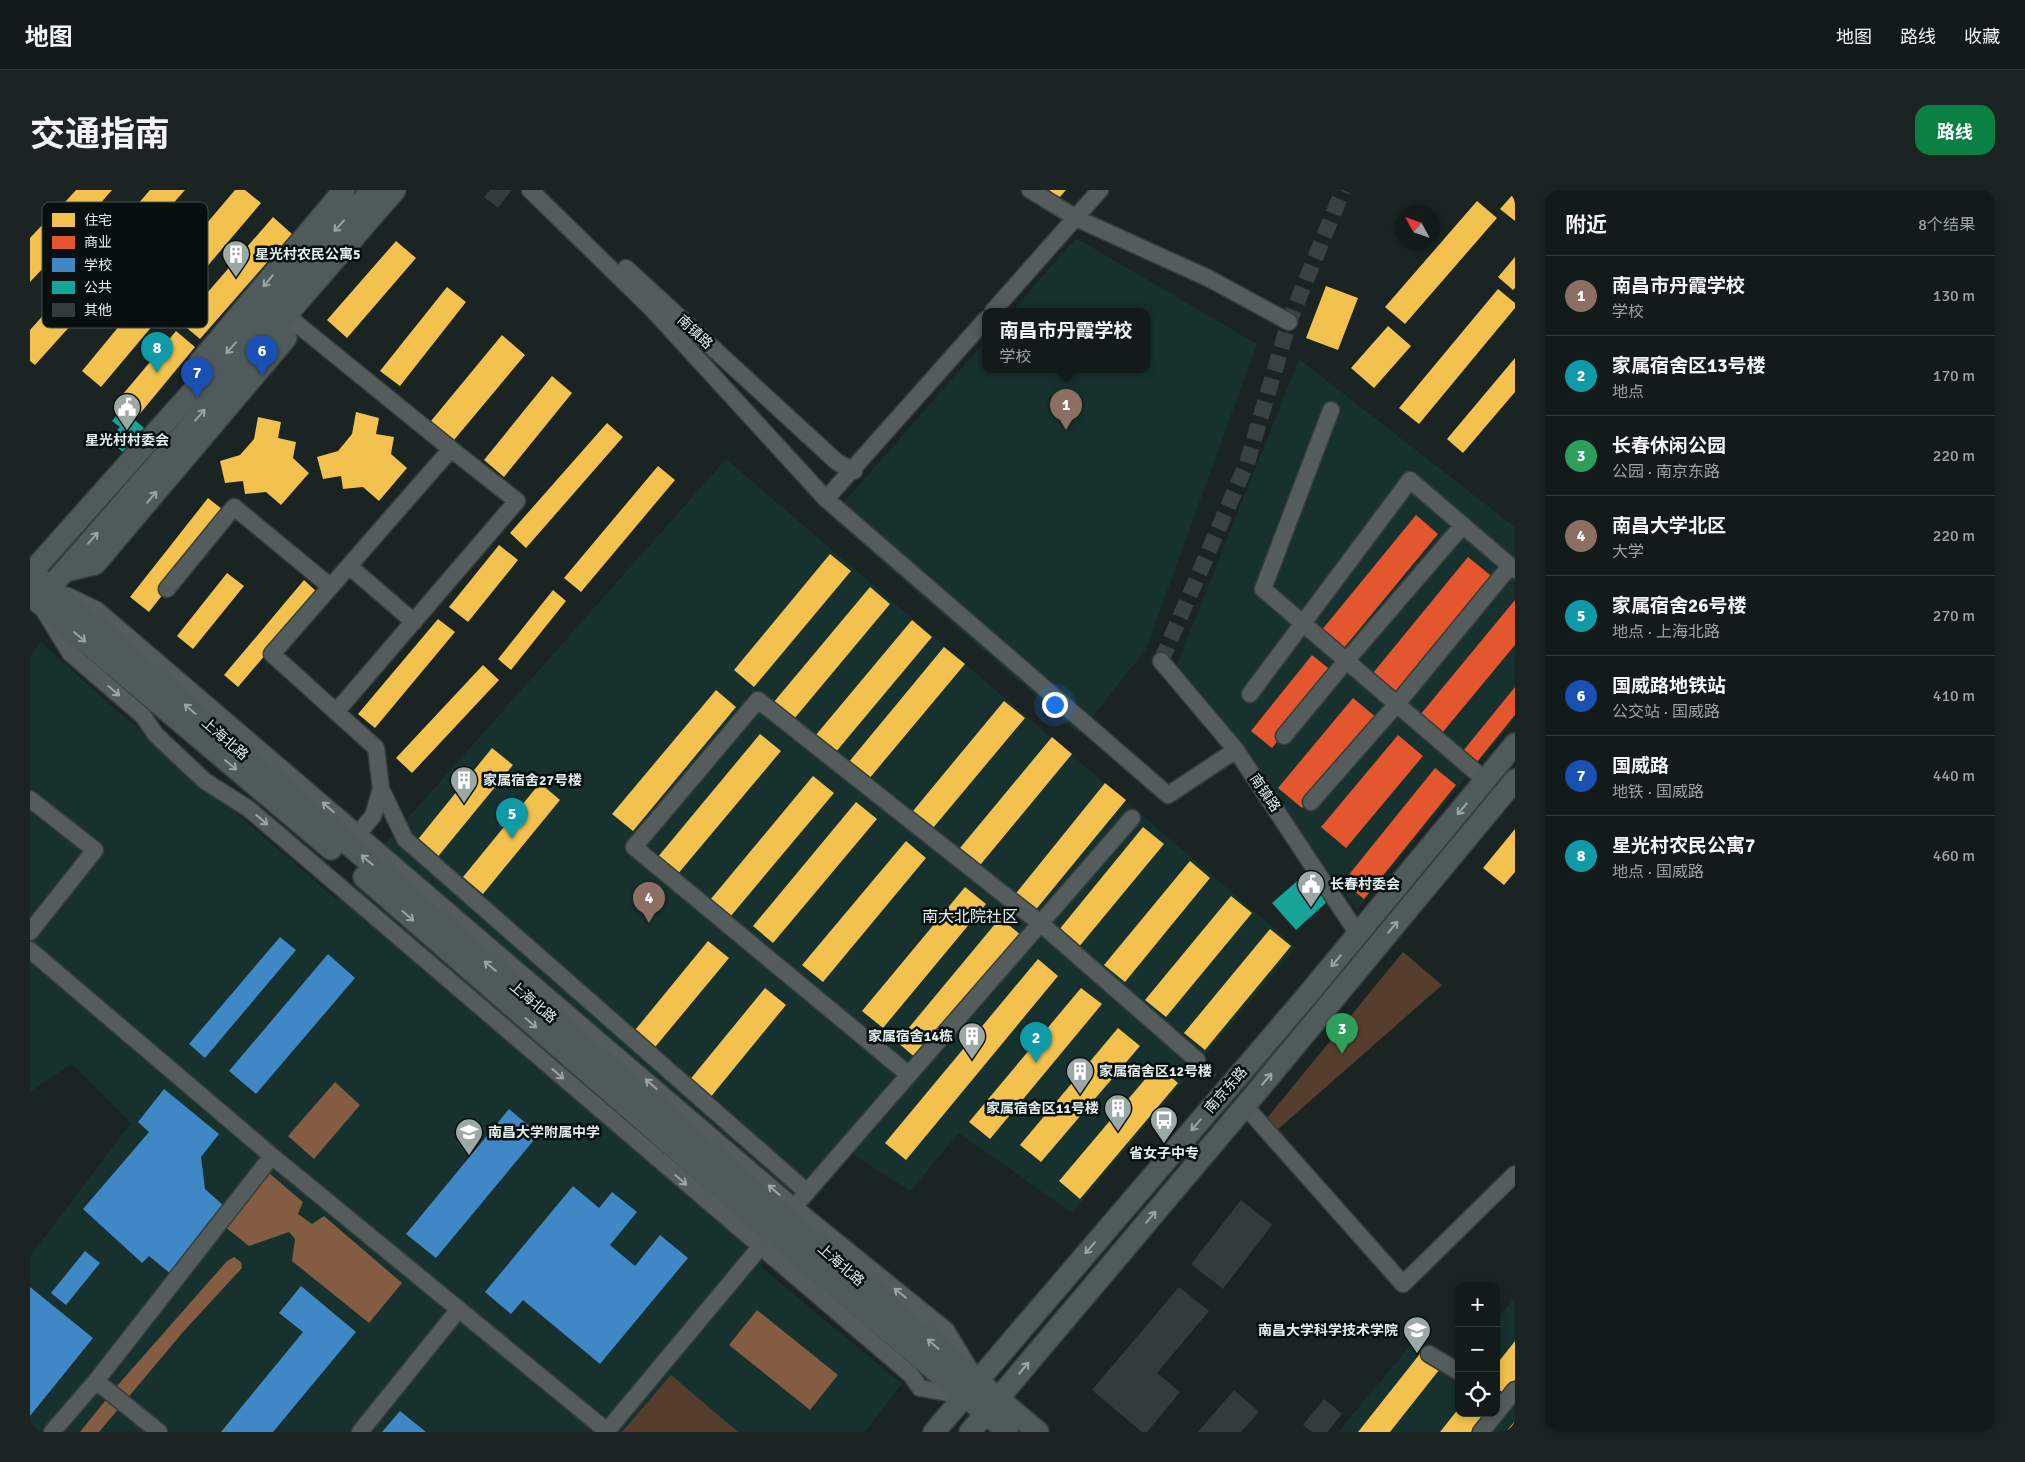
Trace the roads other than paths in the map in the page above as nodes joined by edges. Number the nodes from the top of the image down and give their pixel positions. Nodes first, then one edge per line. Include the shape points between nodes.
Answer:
1 (344, 190) edge
2 (372, 190) edge
3 (395, 190) edge
4 (410, 190) edge
5 (530, 190) edge
6 (541, 190) edge
7 (1030, 190) edge
8 (1100, 190) edge
9 (1076, 218) junction
10 (996, 308) edge
11 (292, 320) junction
12 (1289, 322) dead end
13 (982, 324) edge
14 (1330, 410) dead end
15 (451, 449) junction
16 (853, 470) junction
17 (826, 499) junction
18 (1463, 525) junction
19 (47, 555) junction
20 (349, 566) junction
21 (1513, 568) edge
22 (31, 572) edge
23 (331, 587) junction
24 (167, 589) dead end
25 (37, 599) edge
26 (414, 622) junction
27 (1303, 624) junction
28 (1161, 661) dead end
29 (1346, 661) junction
30 (1250, 694) dead end
31 (1396, 705) junction
32 (336, 712) junction
33 (1284, 736) dead end
34 (1515, 744) edge
35 (1236, 750) junction
36 (1485, 780) junction
37 (1515, 780) edge
38 (382, 789) junction
39 (30, 799) edge
40 (1311, 802) dead end
41 (1132, 818) dead end
42 (354, 839) junction
43 (1040, 924) junction
44 (30, 932) edge
45 (1358, 934) junction
46 (30, 950) edge
47 (1197, 1060) road end
48 (908, 1074) junction
49 (1245, 1106) junction
50 (272, 1156) junction
51 (1515, 1174) edge
52 (807, 1192) junction
53 (778, 1226) junction
54 (459, 1309) junction
55 (1429, 1354) dead end
56 (1455, 1370) edge
57 (101, 1385) junction
58 (970, 1388) junction
59 (1506, 1395) edge
60 (992, 1406) junction
61 (606, 1431) edge
62 (52, 1432) edge
63 (159, 1432) edge
64 (360, 1432) edge
65 (934, 1432) edge
66 (970, 1432) edge
67 (1008, 1432) edge
68 (1038, 1432) edge
69 (1481, 1432) edge

1 -> 19 main road via 60,528
2 -> 19 main road
3 - 11 main road
4 - 11 main road
5 - 17 street via 652,309
6 - 16 street, 南镇路 via 837,462
7 - 9 street
8 - 9 street
9 - 10 street
9 - 12 street via 1208,278
11 - 15 street
25 -> 11 main road
13 - 16 street
14 - 27 street via 1263,589
15 - 20 street
15 - 26 street via 517,502
16 - 17 street
17 - 35 street via 1168,795
18 - 21 street
18 - 27 street via 1410,480
18 - 29 street
19 - 22 main road
20 - 23 street
20 - 26 street
21 - 31 street
22 - 25 main road, 上海北路
23 - 24 street via 234,507
23 - 32 street via 272,654
42 -> 25 main road, 上海北路
25 -> 53 main road, 上海北路
25 -> 53 street via 70,653 143,716 156,735 205,781 249,809
26 - 32 street
27 - 29 street
27 - 30 street
28 - 35 street, 南镇路
29 - 31 street
29 - 33 street
31 - 36 street
31 - 40 street
32 - 38 street via 376,748
34 - 36 main road, 南京东路
35 - 45 street, 南镇路
36 -> 45 main road, 南京东路
49 -> 37 main road, 南京东路
38 - 42 street via 373,816
38 - 52 street via 405,839
39 - 44 street via 95,850
41 - 43 street
53 -> 42 main road, 上海北路
43 - 47 street
43 - 48 street
43 - 48 street via 758,700 634,847
45 -> 58 main road, 南京东路
46 - 50 street
48 - 52 street
49 - 51 street via 1403,1284
60 -> 49 main road, 南京东路
50 - 54 street
50 - 57 street
52 - 53 street
53 - 58 main road, 上海北路
53 - 58 street via 920,1388
53 - 61 street
54 - 61 street
54 - 64 street
55 - 56 street
57 - 62 street
57 - 63 street
58 - 60 main road, 上海北路
58 - 65 main road, 南京东路
59 - 69 street
60 - 66 main road, 南京东路
60 - 67 main road, 上海北路
60 - 68 main road, 上海北路

